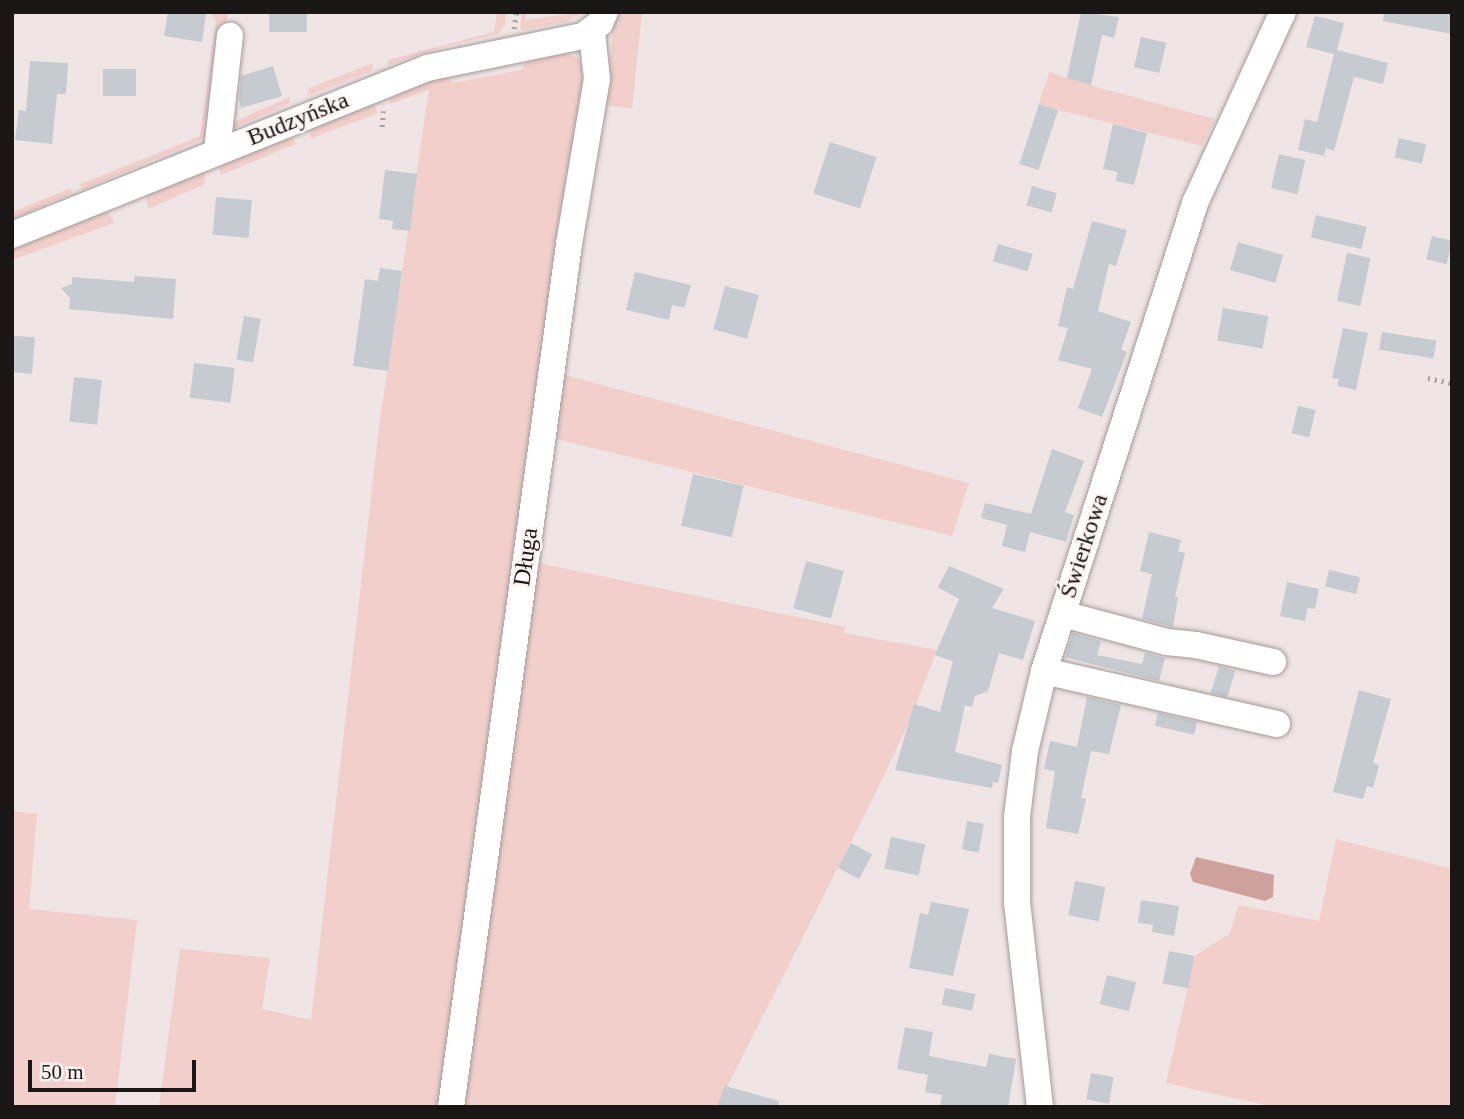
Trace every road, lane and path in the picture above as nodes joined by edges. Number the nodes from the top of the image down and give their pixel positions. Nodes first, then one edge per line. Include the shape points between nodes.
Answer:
1 (1283, 12) edge
2 (599, 22) edge
3 (230, 36) dead end
4 (217, 151) junction
5 (12, 235) edge
6 (1428, 378) dead end
7 (1452, 383) edge
8 (1063, 614) junction
9 (1273, 662) dead end
10 (1044, 671) junction
11 (1277, 724) dead end
12 (452, 1107) edge
13 (1040, 1107) edge

1 - 8 street, Świerkowa via 1195,203
2 - 4 street, Budzyńska via 569,40 428,68
2 - 12 street, Długa via 597,79 569,244
3 - 4 street
4 - 5 street, Budzyńska
6 - 7 path
8 - 9 street via 1167,642
8 - 10 street, Świerkowa
10 - 11 street
10 - 13 street, Świerkowa via 1025,751 1016,855

